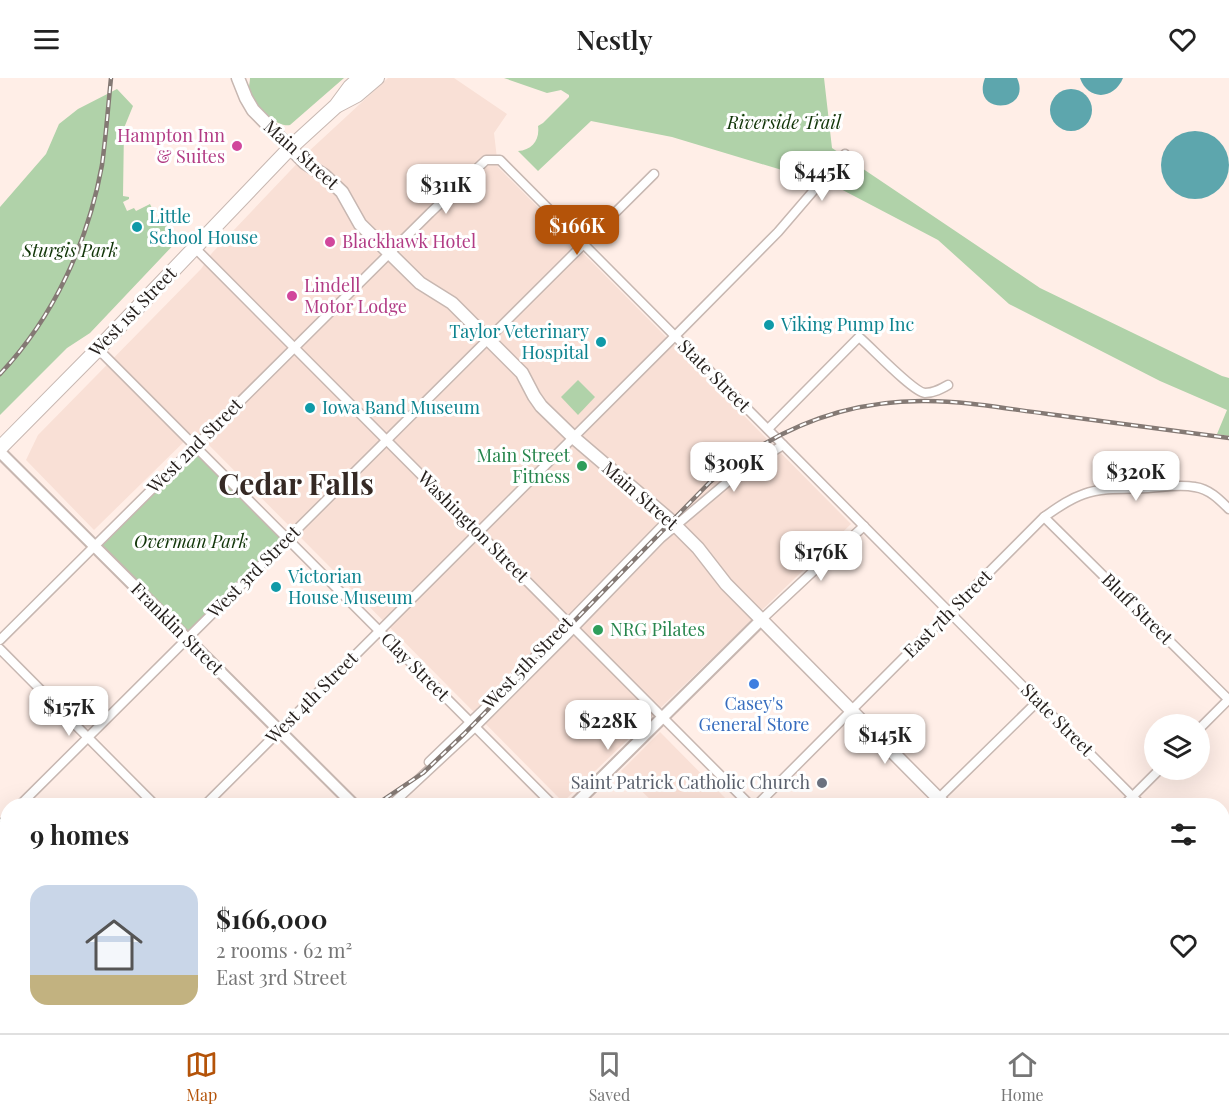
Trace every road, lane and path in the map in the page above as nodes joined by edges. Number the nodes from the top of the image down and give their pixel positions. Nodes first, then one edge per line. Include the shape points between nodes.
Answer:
1 (360, 78) edge
2 (377, 78) edge
3 (239, 82) edge
4 (336, 106) junction
5 (290, 148) junction
6 (845, 154) dead end
7 (486, 160) joint
8 (654, 174) dead end
9 (584, 244) junction
10 (195, 248) junction
11 (389, 253) junction
12 (675, 336) junction
13 (488, 339) junction
14 (294, 348) junction
15 (98, 349) junction
16 (948, 385) dead end
17 (768, 429) junction
18 (573, 437) junction
19 (386, 440) junction
20 (783, 445) junction
21 (195, 446) junction
22 (0, 450) edge
23 (1229, 509) edge
24 (1044, 517) junction
25 (672, 522) junction
26 (864, 526) junction
27 (478, 532) junction
28 (287, 539) junction
29 (94, 546) junction
30 (950, 612) junction
31 (761, 620) junction
32 (571, 625) junction
33 (379, 631) junction
34 (187, 638) junction
35 (0, 640) edge
36 (0, 649) edge
37 (1229, 700) edge
38 (1038, 701) junction
39 (852, 711) junction
40 (663, 717) junction
41 (1210, 718) edge
42 (473, 725) junction
43 (279, 730) junction
44 (88, 737) junction
45 (1149, 780) edge
46 (1132, 796) joint
47 (28, 798) edge
48 (148, 798) edge
49 (212, 798) edge
50 (347, 798) edge
51 (397, 798) edge
52 (546, 798) edge
53 (581, 798) edge
54 (743, 798) edge
55 (764, 798) edge
56 (938, 798) edge
57 (948, 798) edge

1 - 4 main road
2 - 4 main road
3 - 5 main road, Main Street via 253,110
4 - 5 main road, West 1st Street
5 - 10 main road, West 1st Street
5 - 11 main road, Main Street via 342,192 360,224
6 - 12 street, West 4th Street via 778,232
7 - 9 street, State Street via 500,160
7 - 11 street, West 2nd Street
8 - 9 street, West 3rd Street
9 - 12 street, State Street
9 - 13 street, West 3rd Street
10 - 14 street, Washington Street
10 - 15 main road, West 1st Street
11 - 13 main road, Main Street via 420,284 452,303
11 - 14 street, West 2nd Street
12 - 17 street, State Street
12 - 18 street, West 4th Street
13 - 18 main road, Main Street via 522,373 541,406
13 - 19 street, West 3rd Street
14 - 19 street, Washington Street
14 - 21 street, West 2nd Street
15 - 21 street, Clay Street
15 - 22 main road, West 1st Street
16 - 17 street via 923,393 859,337
17 - 20 street, State Street
18 - 25 main road, Main Street
18 - 27 street, West 4th Street
19 - 27 street, Washington Street
19 - 28 street, West 3rd Street
20 - 25 street, West 5th Street
20 - 26 street, State Street
21 - 28 street, Clay Street
21 - 29 street, West 2nd Street
22 - 29 street, Franklin Street
23 - 24 street, East 7th Street via 1206,490 1179,486 1086,493
24 - 30 street, East 7th Street
24 - 37 street, Bluff Street
25 - 31 main road, Main Street
25 - 32 street, West 5th Street
26 - 30 street, State Street
26 - 31 street
27 - 32 street, Washington Street
27 - 33 street, West 4th Street
28 - 33 street, Clay Street
28 - 34 street, West 3rd Street
29 - 34 street, Franklin Street
29 - 35 street, West 2nd Street
30 - 38 street, State Street
30 - 39 street, East 7th Street
31 - 39 main road, Main Street
31 - 40 street
32 - 40 street, Washington Street
32 - 42 street, West 5th Street
33 - 42 street, Clay Street
33 - 43 street, West 4th Street
34 - 43 street, Franklin Street
34 - 44 street, West 3rd Street
36 - 44 street
37 - 41 street
38 - 46 street, State Street
38 - 57 street
39 - 55 street, East 7th Street
39 - 56 main road, Main Street
40 - 53 street
40 - 54 street, Washington Street
42 - 51 street, West 5th Street
42 - 52 street, Clay Street
43 - 49 street, West 4th Street
43 - 50 street, Franklin Street
44 - 47 street, West 3rd Street
44 - 48 street
45 - 46 street

